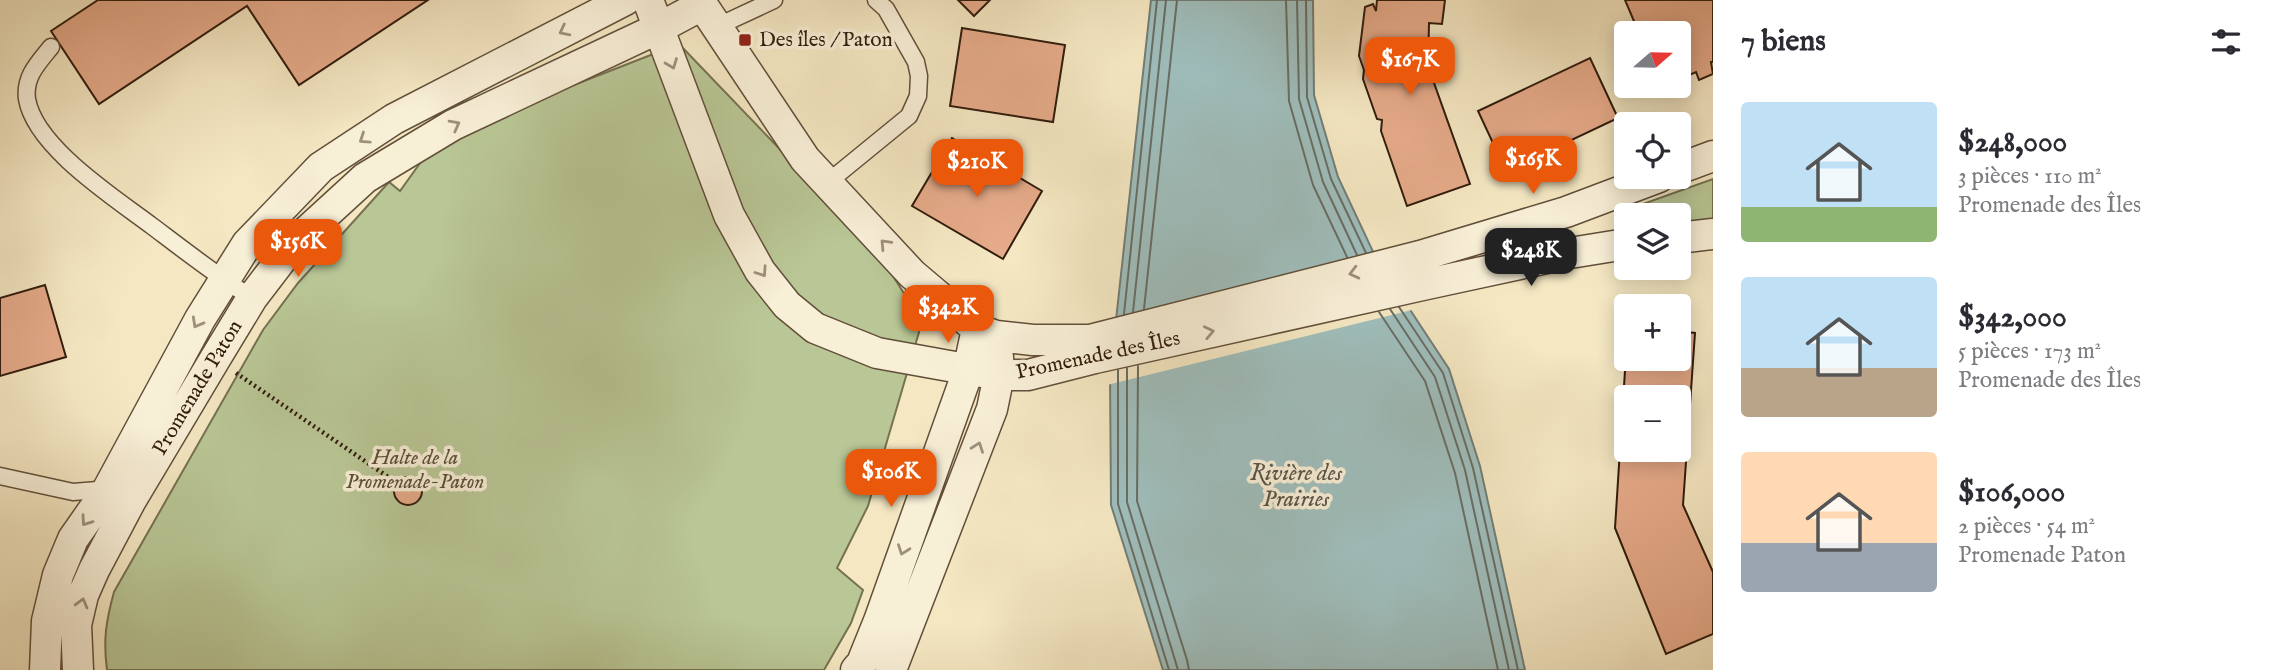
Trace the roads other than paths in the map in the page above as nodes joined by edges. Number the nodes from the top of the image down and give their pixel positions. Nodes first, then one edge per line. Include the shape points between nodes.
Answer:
1 (625, 0) edge
2 (648, 0) edge
3 (774, 0) edge
4 (876, 0) edge
5 (706, 10) edge
6 (659, 28) junction
7 (51, 47) dead end
8 (1713, 156) edge
9 (1691, 164) edge
10 (827, 183) junction
11 (1627, 189) edge
12 (1713, 234) edge
13 (1691, 237) edge
14 (1614, 246) edge
15 (1423, 270) junction
16 (223, 280) junction
17 (252, 298) junction
18 (987, 332) junction
19 (1092, 349) junction
20 (968, 371) junction
21 (999, 375) junction
22 (0, 476) edge
23 (120, 494) junction
24 (45, 670) edge
25 (78, 670) edge
26 (856, 670) edge
27 (891, 670) edge

1 -> 16 street, Promenade Paton via 394,119 321,167 247,244
2 - 6 street, Promenade des Îles
3 - 5 lane
4 - 10 lane via 886,9 916,62 918,96 909,116
5 - 6 street, Promenade Paton
5 - 10 street via 805,159
17 -> 6 street, Promenade Paton via 294,243 365,178 453,125
6 -> 20 street, Promenade des Îles via 729,215 787,305 816,328 877,353
7 - 16 lane via 29,75 27,97 34,119 51,143 88,178
8 - 9 street
18 -> 10 street via 912,274
11 - 15 street, Promenade des Îles
12 - 13 street
14 - 15 street, Promenade des Îles
15 - 19 street, Promenade des Îles
16 - 17 lane
16 -> 23 street, Promenade Paton via 200,319
17 - 23 street, Promenade Paton
18 - 19 street, Promenade des Îles
18 - 20 street
18 - 21 street
19 - 21 street, Promenade des Îles via 1028,374
20 - 21 street, Promenade des Îles
20 -> 26 street via 879,621
27 -> 21 street via 992,409
22 - 23 lane via 73,492
23 -> 24 street, Promenade Paton via 73,539 47,621
25 -> 23 street, Promenade Paton via 76,625 83,594

